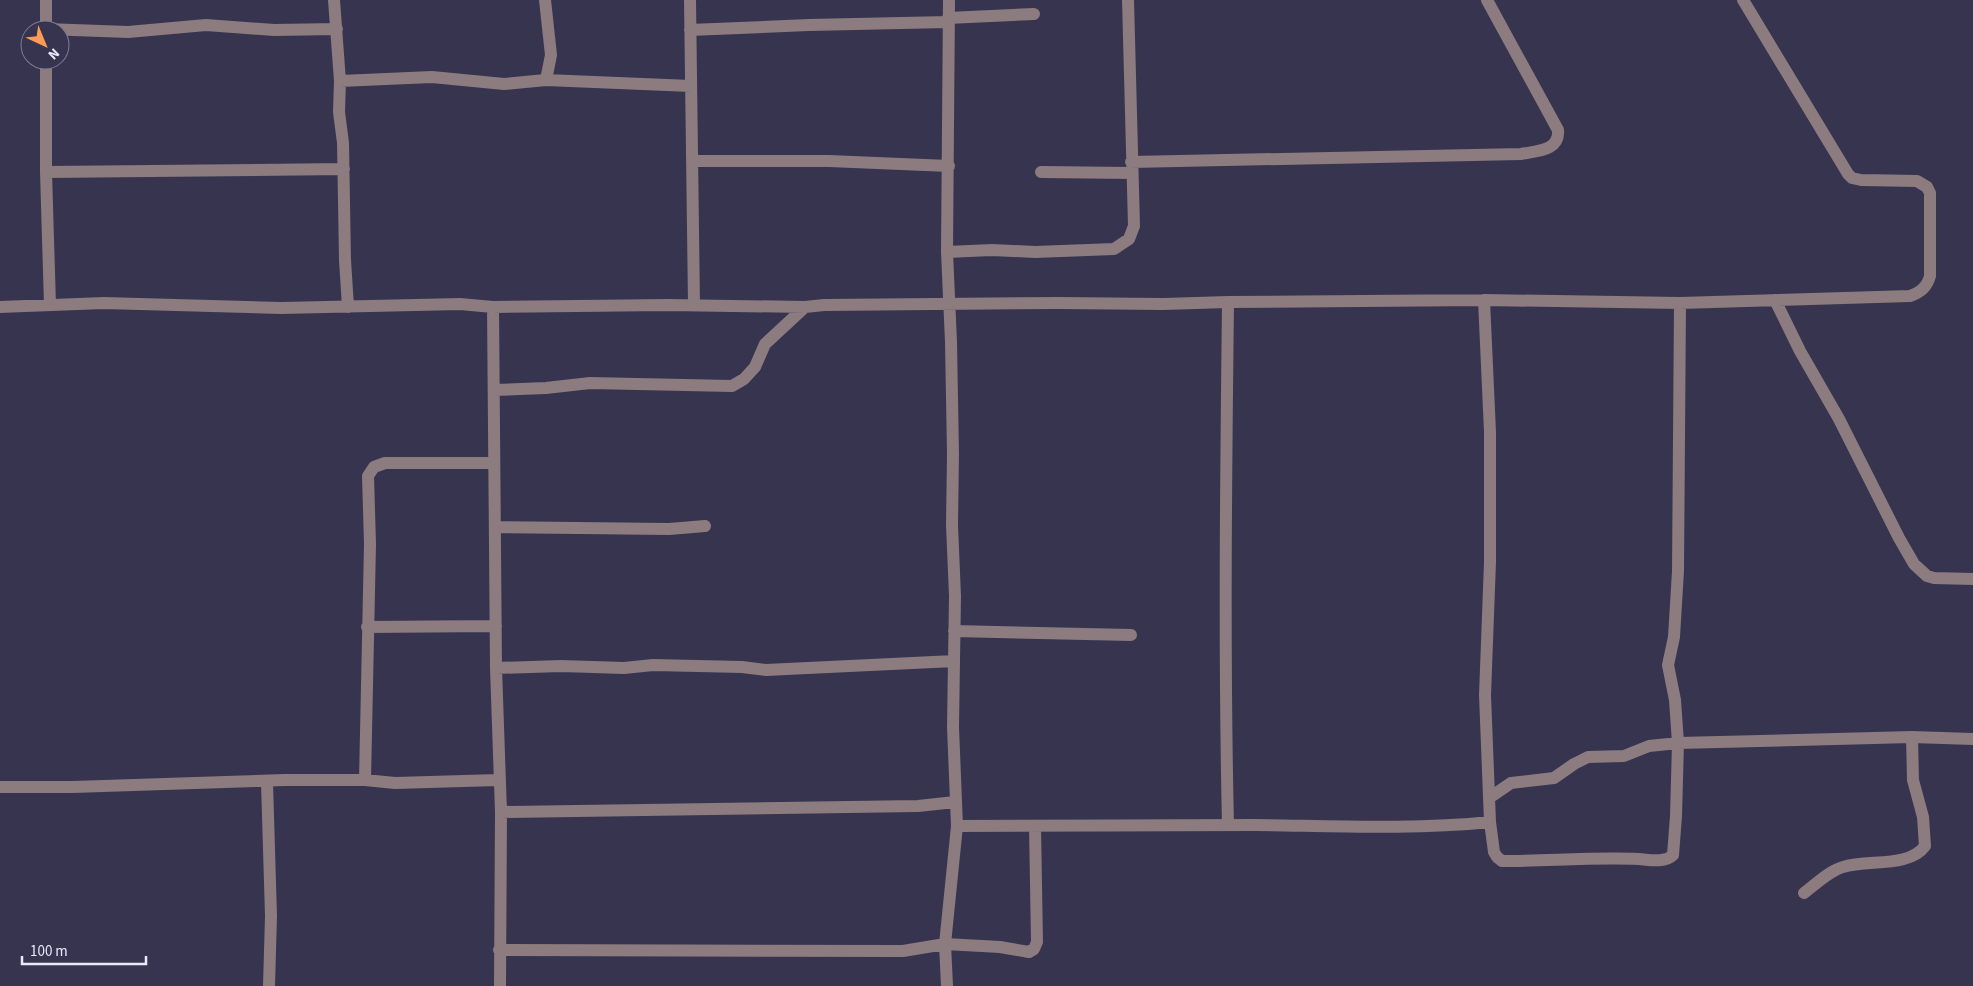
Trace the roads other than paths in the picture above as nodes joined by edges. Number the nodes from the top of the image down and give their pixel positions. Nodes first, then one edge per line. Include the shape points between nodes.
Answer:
1 (46, 0) edge
2 (334, 0) edge
3 (545, 0) edge
4 (690, 0) edge
5 (949, 0) edge
6 (1128, 0) edge
7 (1487, 0) edge
8 (1743, 0) edge
9 (1034, 14) dead end
10 (46, 20) edge
11 (948, 20) junction
12 (337, 28) junction
13 (70, 30) edge
14 (690, 30) junction
15 (46, 70) edge
16 (546, 80) junction
17 (340, 81) junction
18 (691, 86) junction
19 (692, 161) junction
20 (949, 166) junction
21 (1131, 167) junction
22 (344, 169) junction
23 (46, 172) junction
24 (1041, 172) dead end
25 (947, 252) junction
26 (1484, 300) junction
27 (1776, 300) junction
28 (1228, 302) junction
29 (1680, 303) junction
30 (950, 304) junction
31 (50, 305) junction
32 (694, 305) junction
33 (805, 306) junction
34 (0, 307) edge
35 (348, 307) junction
36 (493, 307) junction
37 (495, 390) junction
38 (494, 463) junction
39 (705, 526) dead end
40 (495, 527) junction
41 (1973, 578) edge
42 (496, 626) junction
43 (367, 627) junction
44 (954, 631) junction
45 (1131, 634) dead end
46 (954, 661) junction
47 (496, 668) junction
48 (1912, 737) junction
49 (1973, 739) edge
50 (1678, 743) junction
51 (365, 780) junction
52 (498, 780) junction
53 (267, 782) junction
54 (0, 787) edge
55 (1490, 798) junction
56 (955, 802) junction
57 (500, 812) junction
58 (1490, 822) junction
59 (1228, 825) junction
60 (956, 826) junction
61 (1035, 826) junction
62 (1804, 892) dead end
63 (945, 944) junction
64 (499, 950) junction
65 (269, 986) edge
66 (500, 986) edge
67 (947, 986) edge

1 - 10 street
2 - 12 street
3 - 16 street via 551,55
4 - 14 street
5 - 11 street
6 - 21 street
7 - 21 street via 1558,130 1556,142 1546,150 1521,154
8 - 27 street via 1848,174 1861,180 1916,181 1927,187 1930,193 1930,276 1928,283 1917,293 1910,296
9 - 11 street
11 - 14 street
11 - 20 street
12 - 13 street via 274,30 206,25 128,32
12 - 17 street
14 - 18 street
15 - 23 street
16 - 17 street via 504,84 432,78
16 - 18 street
17 - 22 street
18 - 19 street
19 - 20 street via 829,161
19 - 32 street
20 - 25 street
21 - 24 street
21 - 25 street via 1134,226 1132,235 1114,249
22 - 23 street
22 - 35 street
23 - 31 street
25 - 30 street
26 - 28 street
26 - 29 street
26 - 55 street via 1490,432 1485,695
27 - 29 street
27 - 41 street via 1914,564 1934,578
28 - 30 street
28 - 59 street via 1225,650
29 - 50 street via 1678,570 1674,637 1668,665
30 - 33 street
30 - 44 street
31 - 34 street
31 - 35 street
32 - 33 street
32 - 36 street
33 - 37 street via 765,344 755,367 732,386 590,384
35 - 36 street via 460,304
36 - 37 street
37 - 38 street
38 - 40 street
38 - 43 street via 385,463 374,467 368,476
39 - 40 street via 669,529
40 - 42 street
42 - 43 street
42 - 47 street
43 - 51 street
44 - 45 street
44 - 46 street
46 - 47 street via 766,670 653,665
46 - 56 street
47 - 52 street
48 - 49 street
48 - 50 street
48 - 62 street via 1914,780 1923,817 1924,846 1918,854 1905,859 1841,868
50 - 55 street via 1649,746 1624,756 1588,756 1558,777 1510,783
50 - 58 street via 1675,842 1670,858 1502,861 1494,852
51 - 52 street
51 - 53 street
52 - 57 street
53 - 54 street
53 - 65 street
55 - 58 street
56 - 57 street via 918,806
56 - 60 street
57 - 64 street
58 - 59 street via 1395,828
59 - 61 street
60 - 61 street
60 - 63 street
61 - 63 street via 1037,942 1034,949 1029,952
63 - 64 street via 903,951
63 - 67 street
64 - 66 street

